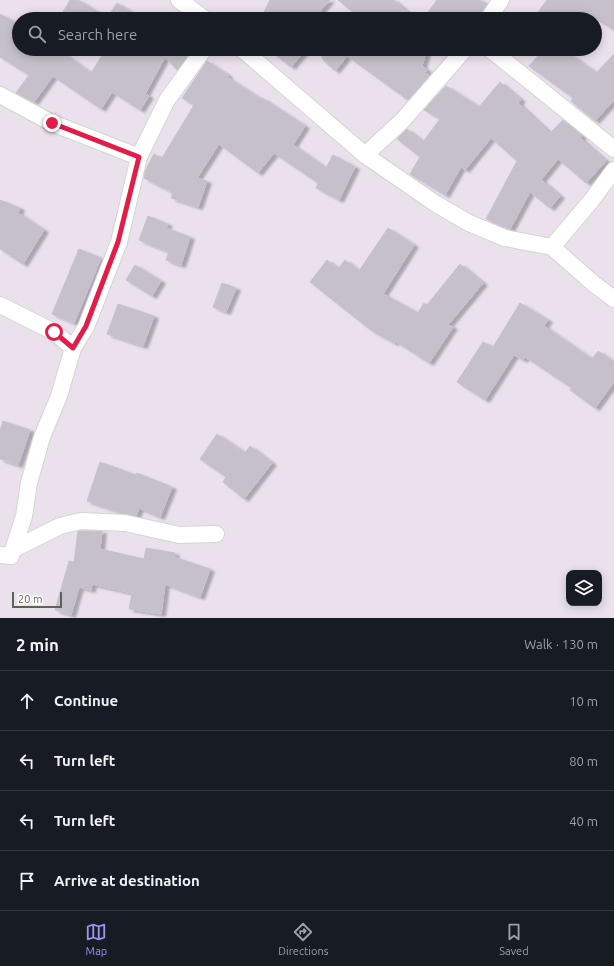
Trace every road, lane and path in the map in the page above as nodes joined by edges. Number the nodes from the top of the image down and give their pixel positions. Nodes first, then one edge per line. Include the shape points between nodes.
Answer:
1 (179, 0) edge
2 (501, 0) edge
3 (195, 12) edge
4 (493, 12) edge
5 (199, 56) edge
6 (250, 56) edge
7 (459, 56) edge
8 (499, 56) edge
9 (0, 95) edge
10 (614, 149) edge
11 (365, 155) junction
12 (139, 157) junction
13 (614, 170) edge
14 (552, 247) junction
15 (614, 299) edge
16 (0, 305) edge
17 (73, 348) junction
18 (216, 534) dead end
19 (7, 552) edge

1 - 3 street
2 - 4 street
5 - 12 street via 167,100
6 - 11 street
7 - 11 street via 402,121
8 - 10 street
9 - 12 street via 52,123
11 - 14 street via 436,204 469,223 505,238
12 - 17 street via 118,242 86,326
13 - 14 street
14 - 15 street
16 - 17 street via 54,332
17 - 19 street via 59,396 42,437 29,483 24,516
18 - 19 street via 179,535 125,523 81,521 60,526

